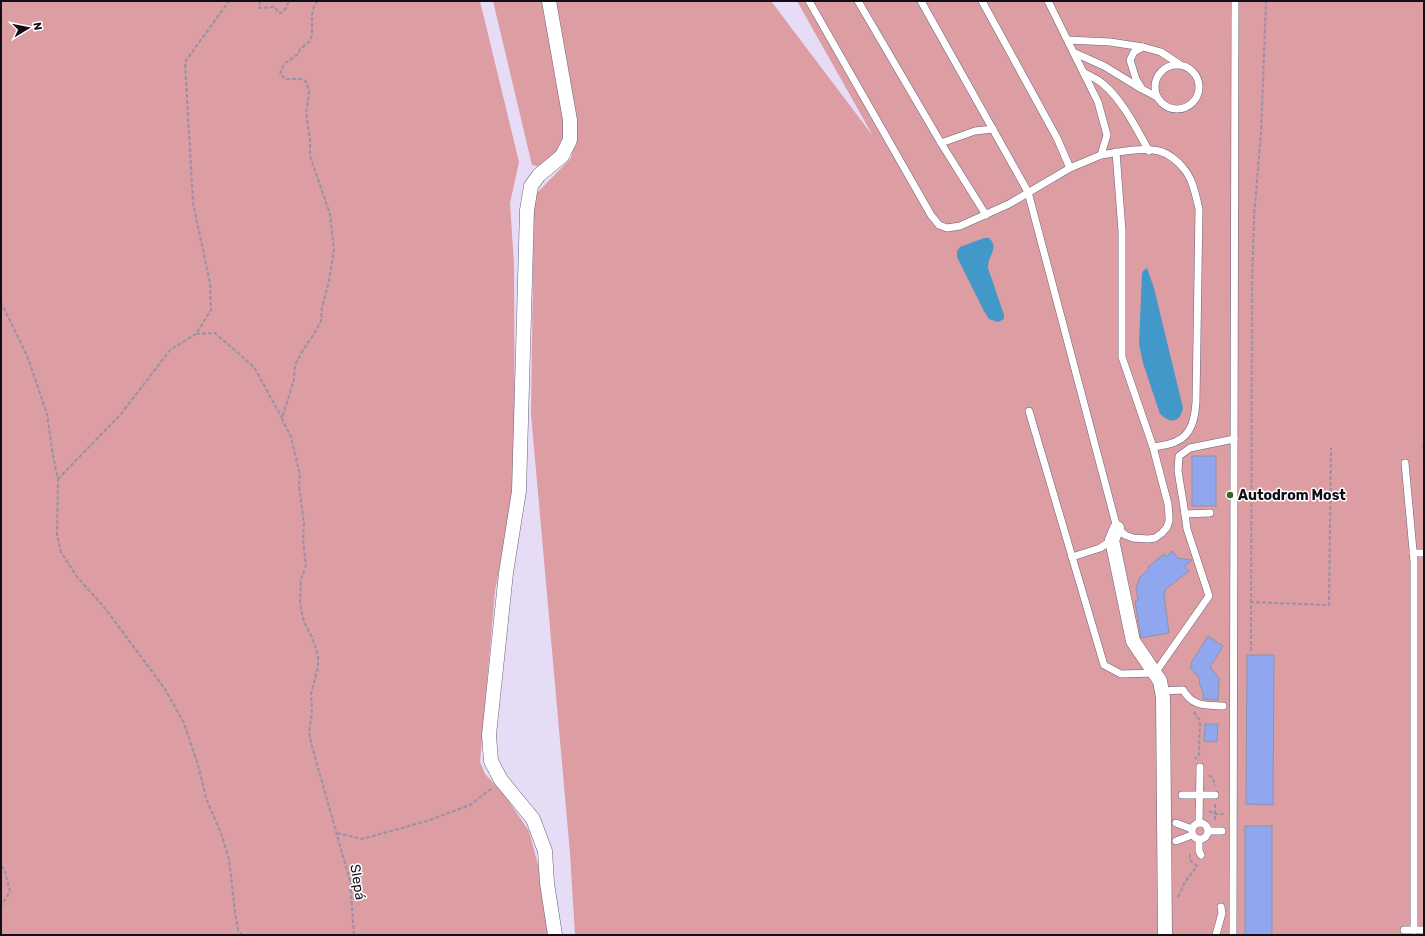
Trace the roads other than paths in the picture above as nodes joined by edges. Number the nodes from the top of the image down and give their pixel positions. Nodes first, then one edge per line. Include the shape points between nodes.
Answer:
1 (550, 1) edge
2 (809, 1) edge
3 (858, 1) edge
4 (921, 1) edge
5 (982, 1) edge
6 (1048, 1) edge
7 (1235, 1) edge
8 (1068, 40) junction
9 (1143, 47) junction
10 (1075, 53) junction
11 (1178, 64) junction
12 (1084, 72) junction
13 (1142, 89) junction
14 (1157, 97) junction
15 (993, 129) junction
16 (941, 143) junction
17 (1149, 151) junction
18 (1116, 152) junction
19 (1100, 155) junction
20 (1070, 168) junction
21 (1028, 192) junction
22 (986, 215) junction
23 (1029, 411) dead end
24 (1188, 434) junction
25 (1234, 439) junction
26 (1153, 447) junction
27 (1190, 448) junction
28 (1405, 463) dead end
29 (1210, 513) dead end
30 (1185, 514) junction
31 (1114, 534) junction
32 (1413, 553) junction
33 (1424, 553) edge
34 (1072, 557) junction
35 (1155, 673) junction
36 (1162, 691) junction
37 (1223, 706) dead end
38 (1200, 767) dead end
39 (1182, 795) dead end
40 (1199, 795) junction
41 (1214, 796) dead end
42 (1176, 822) dead end
43 (1199, 823) junction
44 (1208, 831) junction
45 (1222, 831) dead end
46 (1192, 832) junction
47 (1199, 840) junction
48 (1176, 841) dead end
49 (1201, 855) dead end
50 (1221, 907) dead end
51 (1404, 930) dead end
52 (1414, 930) junction
53 (1424, 930) edge
54 (555, 935) edge
55 (1165, 935) edge
56 (1216, 935) edge
57 (1233, 935) edge

1 - 54 street via 570,120 570,140 562,156 539,175 531,186 526,210 519,491 506,573 489,735 491,761 501,780 533,819 545,851
2 - 22 lane via 939,225 947,228 960,226
3 - 16 lane
4 - 15 lane
5 - 20 lane via 1057,138
6 - 8 lane
7 - 25 lane
8 - 9 lane
8 - 10 lane
9 - 11 lane via 1161,52
9 - 13 lane via 1134,52 1130,60
10 - 12 lane
10 - 13 lane via 1104,66
11 - 14 lane via 1166,67 1157,76
11 - 14 lane via 1186,66 1197,77 1199,92 1196,99 1190,105 1176,109 1168,107
12 - 17 lane via 1102,83 1115,97
12 - 19 lane via 1098,102 1107,135
13 - 14 lane
15 - 16 lane via 975,131
15 - 21 lane
16 - 22 lane
17 - 18 lane
17 - 24 lane via 1160,151 1185,170 1200,209 1196,402 1194,420
18 - 19 lane
18 - 26 lane via 1122,231 1122,357
19 - 20 lane
20 - 21 lane
21 - 22 lane
21 - 31 lane
23 - 34 lane
24 - 26 lane via 1176,442
24 - 27 lane
25 - 27 lane
25 - 57 lane
26 - 31 lane via 1168,504 1167,527 1155,538 1148,539
27 - 30 lane via 1179,456 1178,471
28 - 32 lane
29 - 30 lane
30 - 35 lane via 1187,529 1209,596
31 - 34 lane via 1100,548
31 - 35 street via 1133,641
32 - 33 lane
32 - 52 lane
34 - 35 lane via 1104,664 1121,674
35 - 36 street
36 - 37 lane via 1183,690 1193,702
36 - 55 street
38 - 40 lane
39 - 40 lane
40 - 41 lane
40 - 43 lane
42 - 46 lane
43 - 44 lane via 1206,825
43 - 46 lane via 1195,824
44 - 45 lane
44 - 47 lane via 1206,838
46 - 47 lane
46 - 48 lane
47 - 49 lane
50 - 56 lane via 1222,913
51 - 52 lane
52 - 53 lane

